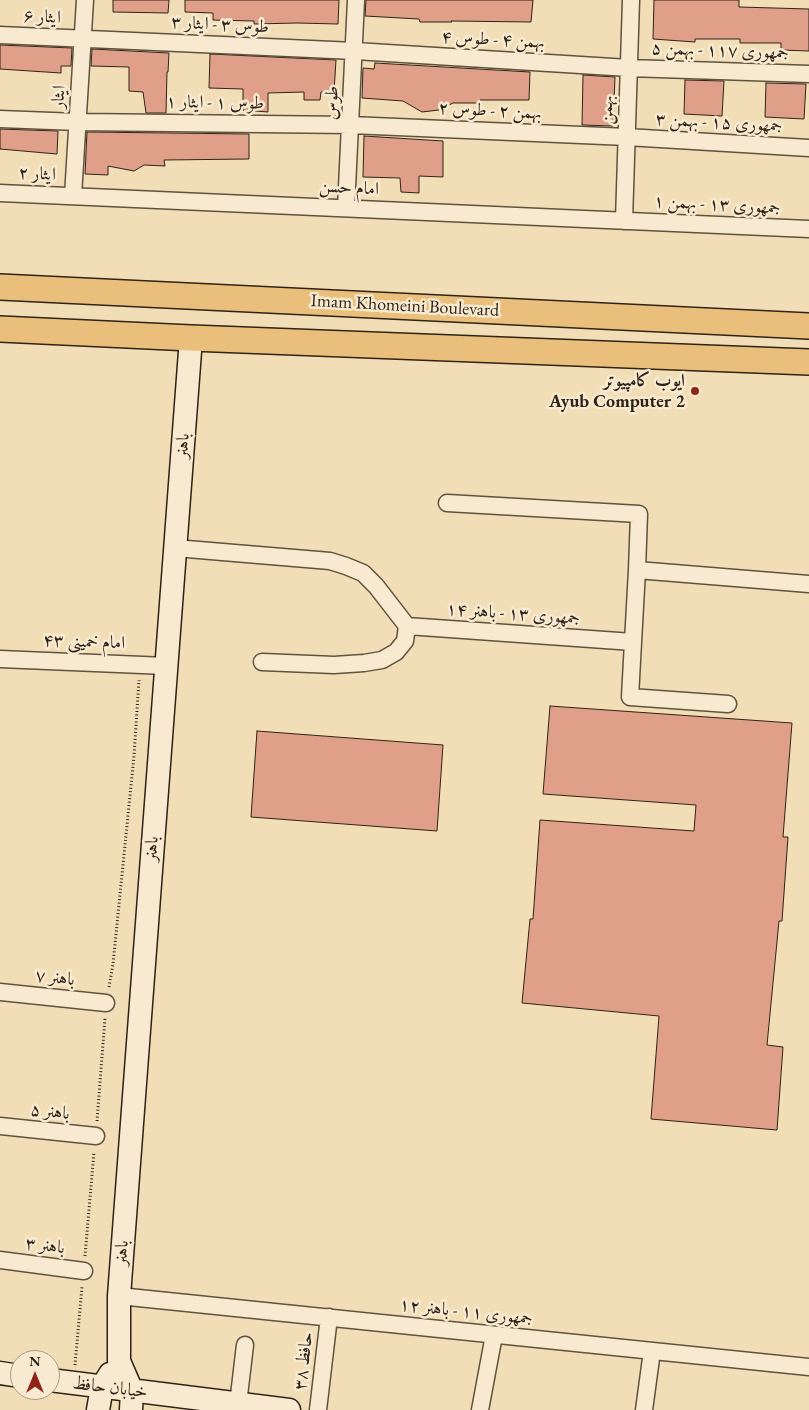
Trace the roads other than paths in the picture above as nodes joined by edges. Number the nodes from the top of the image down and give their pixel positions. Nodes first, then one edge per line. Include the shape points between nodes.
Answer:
1 (85, 0) edge
2 (356, 0) edge
3 (631, 0) edge
4 (0, 34) edge
5 (83, 38) junction
6 (355, 51) junction
7 (629, 68) junction
8 (809, 74) edge
9 (0, 119) edge
10 (78, 122) junction
11 (351, 125) junction
12 (626, 137) junction
13 (809, 148) edge
14 (0, 193) edge
15 (73, 196) junction
16 (346, 208) junction
17 (624, 221) junction
18 (809, 229) edge
19 (0, 287) edge
20 (809, 326) edge
21 (0, 329) edge
22 (191, 338) junction
23 (809, 362) edge
24 (447, 503) dead end
25 (175, 548) junction
26 (638, 570) junction
27 (809, 584) edge
28 (407, 626) junction
29 (633, 642) junction
30 (0, 659) edge
31 (262, 662) dead end
32 (166, 666) junction
33 (728, 704) dead end
34 (0, 992) edge
35 (106, 1003) road end
36 (0, 1126) edge
37 (96, 1136) road end
38 (0, 1260) edge
39 (84, 1271) road end
40 (119, 1296) junction
41 (329, 1317) junction
42 (494, 1335) junction
43 (245, 1345) dead end
44 (652, 1351) junction
45 (119, 1361) junction
46 (809, 1367) edge
47 (60, 1381) edge
48 (102, 1387) junction
49 (132, 1401) edge
50 (238, 1404) junction
51 (98, 1410) edge
52 (289, 1410) edge
53 (318, 1410) edge
54 (480, 1410) edge
55 (644, 1410) edge

1 - 5 street, ایثار
2 - 6 street, طوس
3 - 7 street, بهمن
4 - 5 street, ایثار ۶
5 - 6 street, طوس ۳ - ایثار ۳
5 - 10 street, ایثار
6 - 7 street, بهمن ۴ - طوس ۴
6 - 11 street, طوس
7 - 8 street, جمهوری ۱۱۷ - بهمن ۵
7 - 12 street, بهمن
9 - 10 street, طوس ۱ - ایثار ۱
10 - 11 street, طوس ۱ - ایثار ۱
10 - 15 street, ایثار
11 - 12 street, بهمن ۲ - طوس ۲
11 - 16 street, طوس
12 - 13 street, جمهوری ۱۵ - بهمن ۳
12 - 17 street, بهمن
14 - 15 street, ایثار ۲
15 - 16 street, امام حسن
16 - 17 street, امام حسن
17 - 18 street, جمهوری ۱۳ - بهمن ۱
19 - 20 main road, Imam Khomeini Boulevard
21 - 22 main road
22 - 23 main road
22 - 25 main road, باهنر
24 - 26 street via 639,514
25 - 28 street via 330,561 346,566 370,579
25 - 32 main road, باهنر
26 - 27 street
26 - 29 street
28 - 29 street, جمهوری ۱۳ - باهنر ۱۴
28 - 31 street via 405,641 396,652 382,660 334,664
29 - 33 street via 630,697
30 - 32 street, امام خمینی ۴۳
32 - 40 main road, باهنر
34 - 35 street, باهنر ۷
36 - 37 street, باهنر ۵
38 - 39 street, باهنر ۳
40 - 41 street, جمهوری ۱۱ - باهنر ۱۲
40 - 45 main road, باهنر
41 - 42 street, جمهوری ۱۱ - باهنر ۱۲
41 - 53 street, حافظ ۳۸
42 - 44 street, جمهوری ۱۱ - باهنر ۱۲
42 - 54 street
43 - 50 street
44 - 46 street, جمهوری ۱۱ - باهنر ۱۲
44 - 55 street
45 - 48 main road
45 - 49 main road
47 - 48 main road, خیابان حافظ
48 - 49 main road, خیابان حافظ
48 - 51 main road
49 - 50 main road, خیابان حافظ
50 - 52 main road, خیابان حافظ

